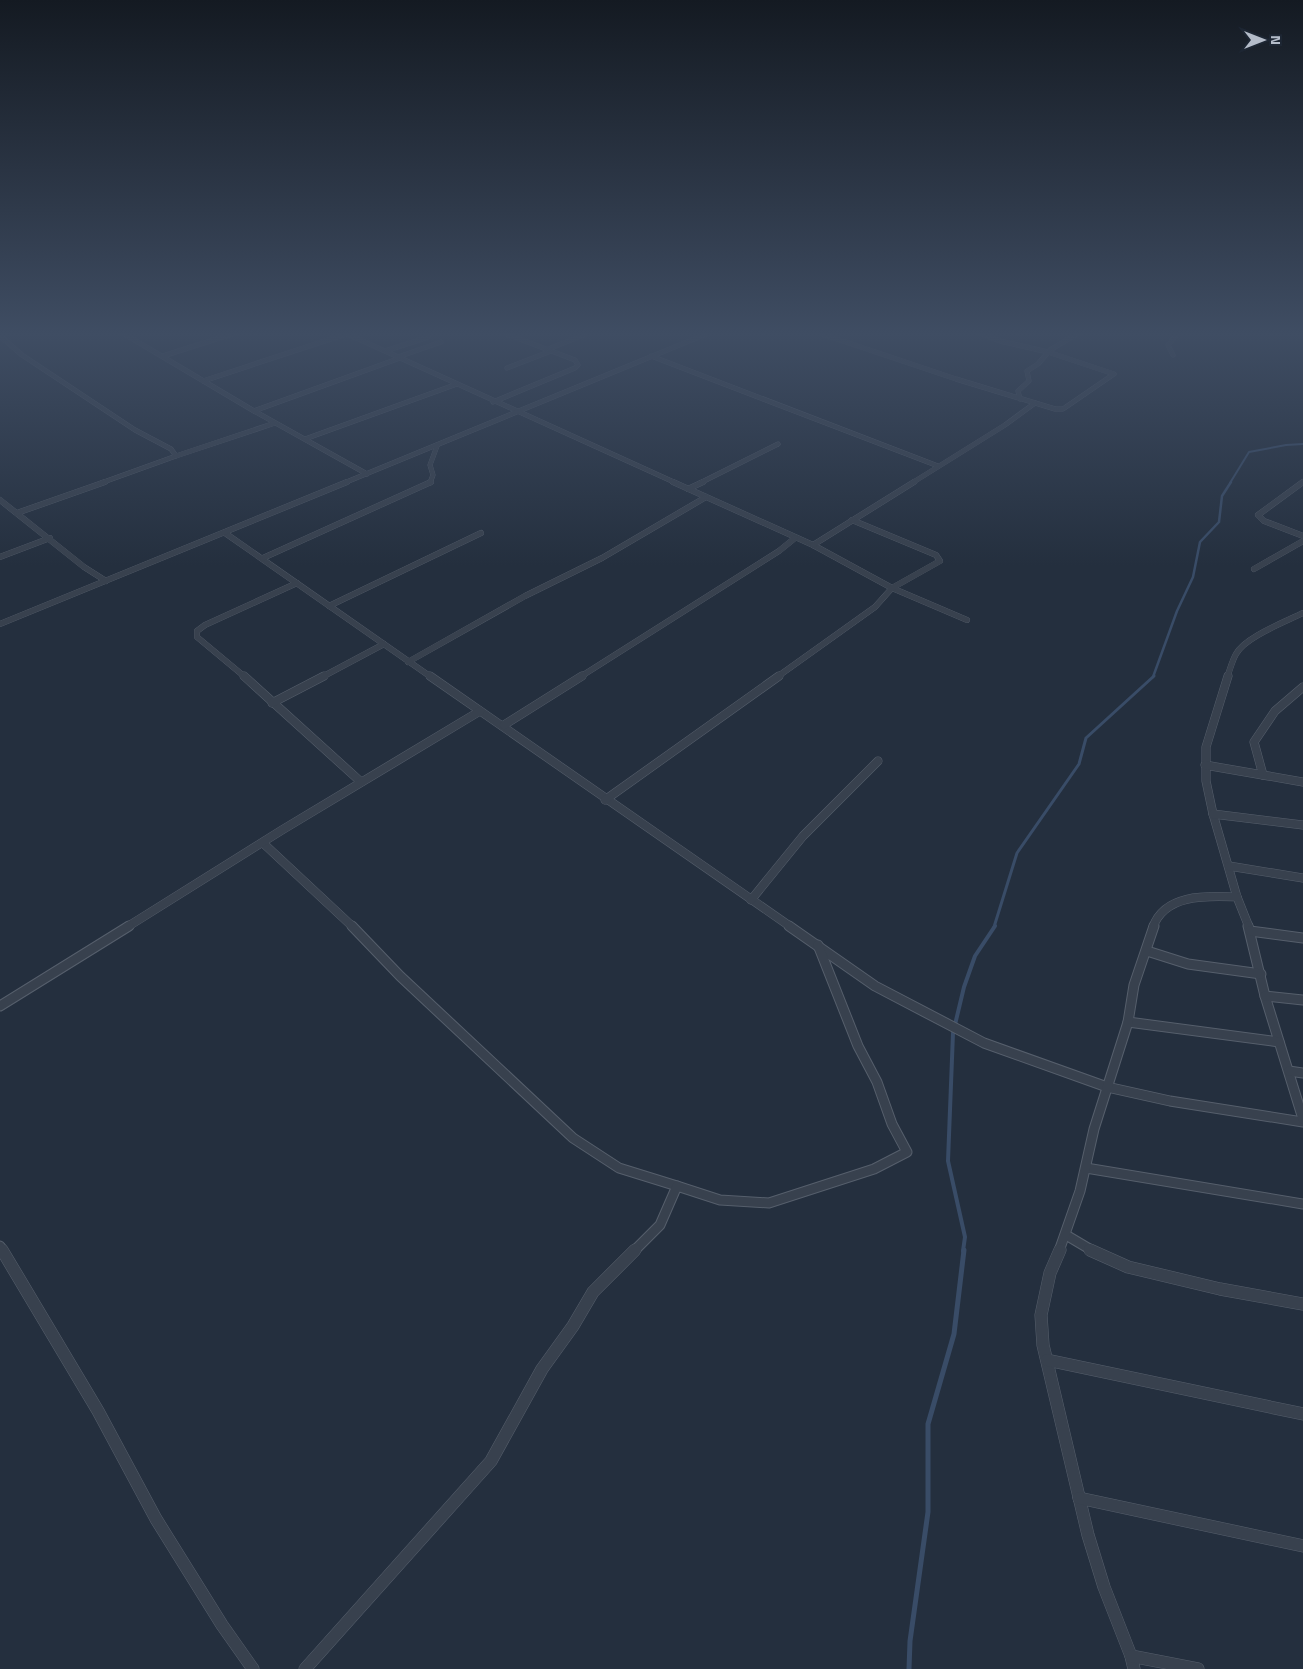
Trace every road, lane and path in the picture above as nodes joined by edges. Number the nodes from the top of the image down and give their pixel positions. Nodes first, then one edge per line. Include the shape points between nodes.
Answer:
1 (105, 410) edge
2 (257, 410) edge
3 (385, 410) edge
4 (513, 410) edge
5 (523, 410) edge
6 (792, 410) edge
7 (1026, 410) edge
8 (254, 411) joint
9 (518, 412) junction
10 (275, 423) junction
11 (305, 439) junction
12 (778, 444) dead end
13 (437, 446) junction
14 (176, 456) junction
15 (938, 466) junction
16 (367, 474) junction
17 (1303, 482) edge
18 (688, 488) junction
19 (706, 497) junction
20 (0, 500) edge
21 (17, 513) junction
22 (852, 520) junction
23 (481, 532) dead end
24 (225, 533) junction
25 (1303, 536) edge
26 (50, 538) junction
27 (796, 538) junction
28 (1303, 541) edge
29 (813, 545) junction
30 (0, 557) edge
31 (263, 558) junction
32 (1254, 569) dead end
33 (106, 582) junction
34 (297, 583) junction
35 (892, 588) junction
36 (329, 606) junction
37 (1303, 613) edge
38 (967, 620) dead end
39 (0, 624) edge
40 (384, 644) junction
41 (408, 662) junction
42 (1303, 686) edge
43 (272, 703) junction
44 (480, 711) junction
45 (504, 725) junction
46 (878, 761) dead end
47 (1205, 765) junction
48 (1263, 775) junction
49 (361, 782) junction
50 (1303, 782) edge
51 (605, 800) junction
52 (1213, 814) junction
53 (1303, 825) edge
54 (262, 843) junction
55 (1229, 866) junction
56 (1303, 878) edge
57 (1238, 897) junction
58 (751, 900) junction
59 (1250, 931) junction
60 (1303, 938) edge
61 (818, 946) junction
62 (1147, 951) junction
63 (1261, 974) junction
64 (1265, 996) junction
65 (1303, 1000) edge
66 (0, 1006) edge
67 (1128, 1022) junction
68 (1280, 1042) junction
69 (1289, 1071) junction
70 (1303, 1073) edge
71 (1107, 1087) junction
72 (1303, 1120) edge
73 (1086, 1168) junction
74 (677, 1186) junction
75 (1303, 1204) edge
76 (1066, 1235) junction
77 (0, 1246) edge
78 (1303, 1304) edge
79 (1046, 1360) junction
80 (1303, 1414) edge
81 (1079, 1498) junction
82 (1303, 1546) edge
83 (1133, 1663) edge
84 (253, 1669) edge
85 (305, 1669) edge
86 (1198, 1669) edge

1 - 14 street via 170,449
2 - 8 street
3 - 11 street
4 - 9 street
5 - 9 street
6 - 15 street
7 - 15 street
8 - 10 street
9 - 13 street
9 - 18 street
10 - 11 street
10 - 14 street
11 - 16 street
12 - 18 street
13 - 16 street
13 - 31 street via 430,465 433,480 429,484
14 - 21 street
15 - 22 street
16 - 24 street
17 - 25 street via 1258,515 1264,521
18 - 19 street
19 - 27 street
19 - 41 street via 602,558 525,596
20 - 21 street
21 - 26 street
22 - 29 street
22 - 35 street via 940,559
23 - 36 street
24 - 31 street
24 - 33 street
26 - 30 street
26 - 33 street
27 - 29 street
27 - 45 street
28 - 32 street
29 - 35 street
31 - 34 street
33 - 39 street
34 - 36 street
34 - 43 street via 197,631 197,637
35 - 38 street
35 - 51 street via 870,611
36 - 40 street
37 - 47 street via 1246,644 1236,654 1206,747
40 - 41 street
40 - 43 street
41 - 44 street
42 - 48 street via 1263,723 1254,742
43 - 49 street
44 - 45 street
44 - 49 street
45 - 51 street
46 - 58 street via 803,836
47 - 48 street
47 - 52 street
48 - 50 street
49 - 54 street
51 - 58 street
52 - 53 street
52 - 55 street
54 - 66 street
54 - 74 street via 573,1138 619,1168
55 - 56 street
55 - 57 street
57 - 59 street
57 - 62 street via 1198,896 1173,904 1156,920
58 - 61 street
59 - 60 street
59 - 63 street
61 - 71 street via 875,986 984,1043
61 - 74 street via 858,1046 907,1152 874,1169 769,1203 720,1200
62 - 63 street via 1166,960 1195,967
62 - 67 street via 1134,985
63 - 64 street
64 - 65 street
64 - 68 street
67 - 68 street
67 - 71 street
68 - 69 street
69 - 70 street
69 - 72 street
71 - 72 street via 1170,1101
71 - 73 street
73 - 75 street
73 - 76 street
74 - 85 street via 660,1225 593,1292 542,1369 492,1461
76 - 78 street via 1128,1267
76 - 79 street via 1056,1255 1043,1303 1042,1332
77 - 84 street via 98,1411 156,1519
79 - 80 street
79 - 81 street
81 - 82 street
81 - 83 street via 1104,1587
83 - 86 street

